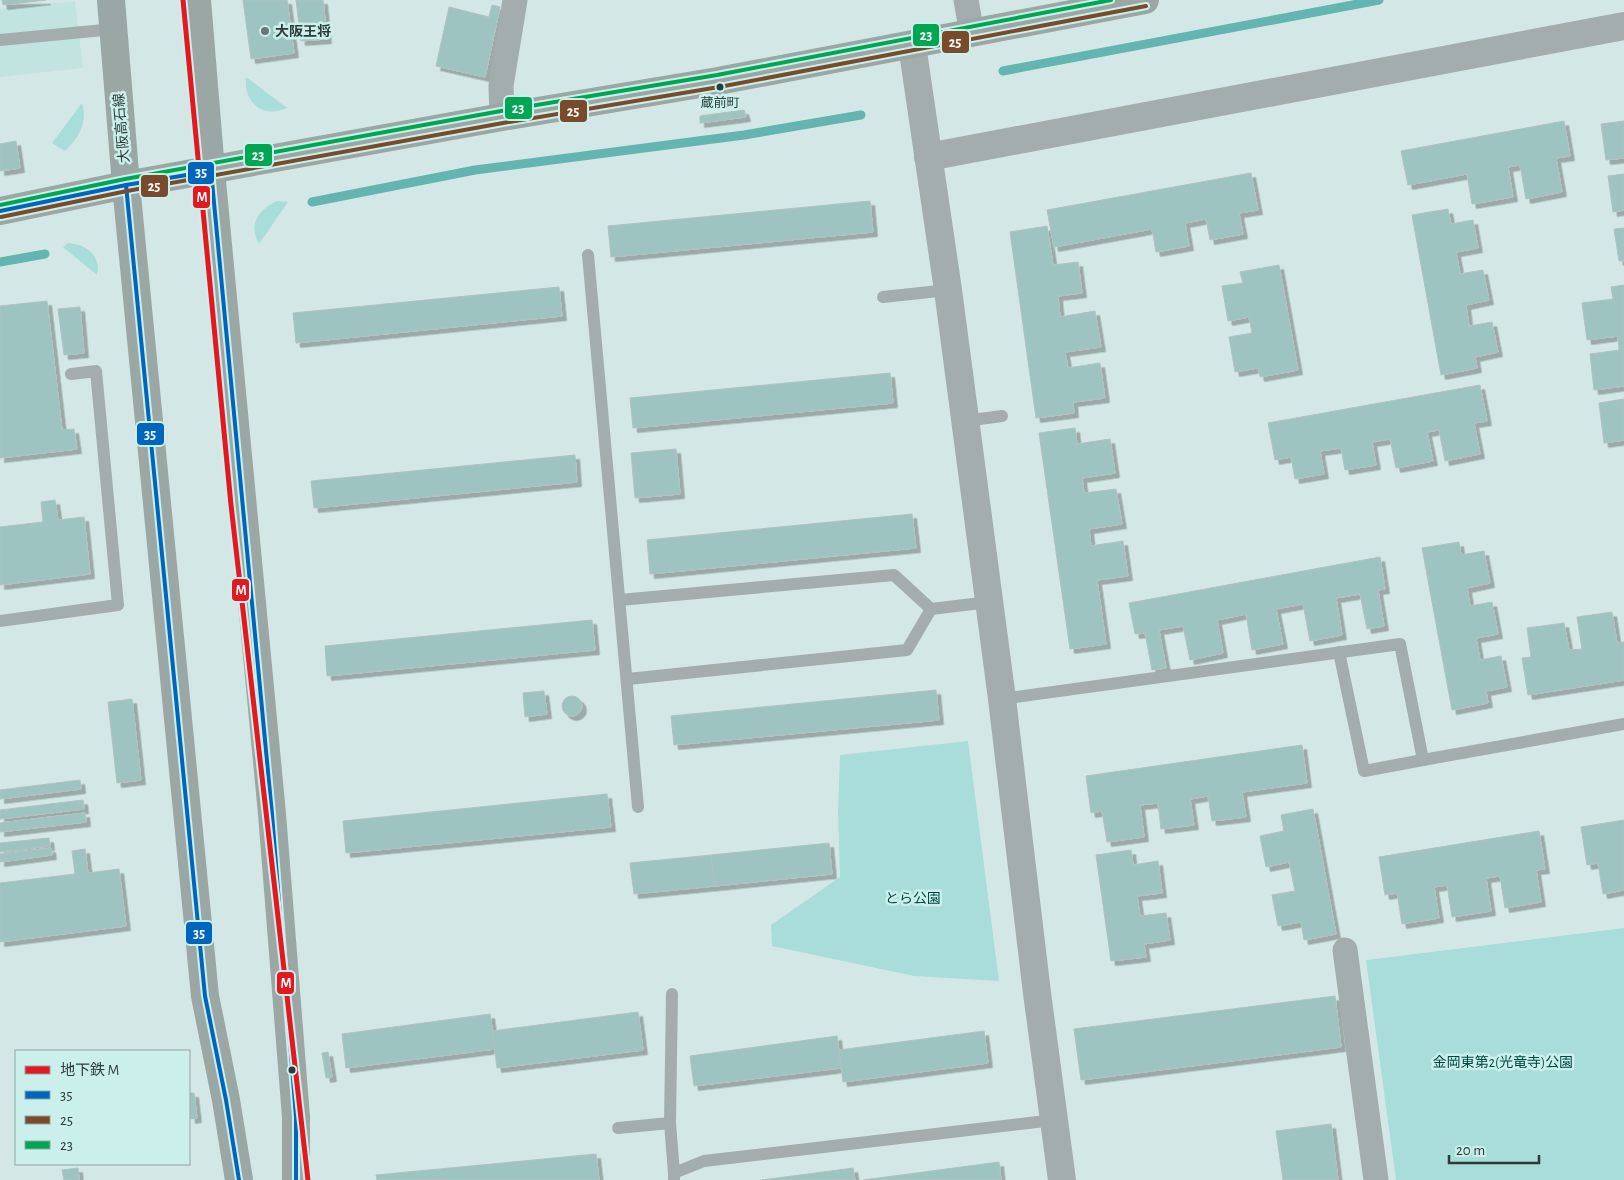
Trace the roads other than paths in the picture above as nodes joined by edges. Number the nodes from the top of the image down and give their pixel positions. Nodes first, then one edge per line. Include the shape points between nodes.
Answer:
1 (111, 0) edge
2 (197, 0) edge
3 (515, 0) edge
4 (966, 0) edge
5 (1145, 0) edge
6 (1624, 26) edge
7 (114, 29) junction
8 (972, 34) junction
9 (0, 40) edge
10 (912, 45) junction
11 (502, 117) junction
12 (928, 157) junction
13 (210, 171) junction
14 (126, 185) junction
15 (0, 211) edge
16 (588, 254) dead end
17 (948, 290) junction
18 (883, 297) dead end
19 (71, 374) dead end
20 (1002, 416) dead end
21 (965, 421) junction
22 (620, 600) junction
23 (989, 602) junction
24 (931, 609) junction
25 (0, 621) edge
26 (1339, 652) junction
27 (628, 680) junction
28 (1002, 699) junction
29 (1624, 724) edge
30 (1423, 760) junction
31 (638, 807) dead end
32 (1345, 950) dead end
33 (672, 994) dead end
34 (1054, 1120) junction
35 (670, 1123) junction
36 (618, 1128) dead end
37 (674, 1176) edge
38 (239, 1180) edge
39 (296, 1180) edge
40 (1062, 1180) edge
41 (1376, 1180) edge

1 - 7 main road, 大阪高石線
2 - 13 main road
3 - 11 street via 501,86
4 - 8 street
5 - 8 main road
6 - 12 street
7 - 9 lane
7 - 14 main road, 大阪高石線
8 - 10 main road
10 - 11 main road
10 - 12 street
11 - 13 main road
12 - 17 street
13 - 14 main road
13 - 39 main road via 272,814 296,1117
14 - 15 main road
14 - 38 main road, 大阪高石線 via 205,996
16 - 22 lane
17 - 18 lane
17 - 21 street
19 - 25 lane via 96,371 118,605
20 - 21 lane
21 - 23 street
22 - 24 lane via 894,575
22 - 27 lane
23 - 24 lane
23 - 28 street
24 - 27 lane via 907,650
26 - 28 lane
26 - 30 lane via 1400,644
26 - 30 lane via 1364,771
27 - 31 lane
28 - 34 street
29 - 30 lane
32 - 41 street
33 - 35 lane
34 - 37 lane via 704,1161
34 - 40 street
35 - 36 lane
35 - 37 lane

